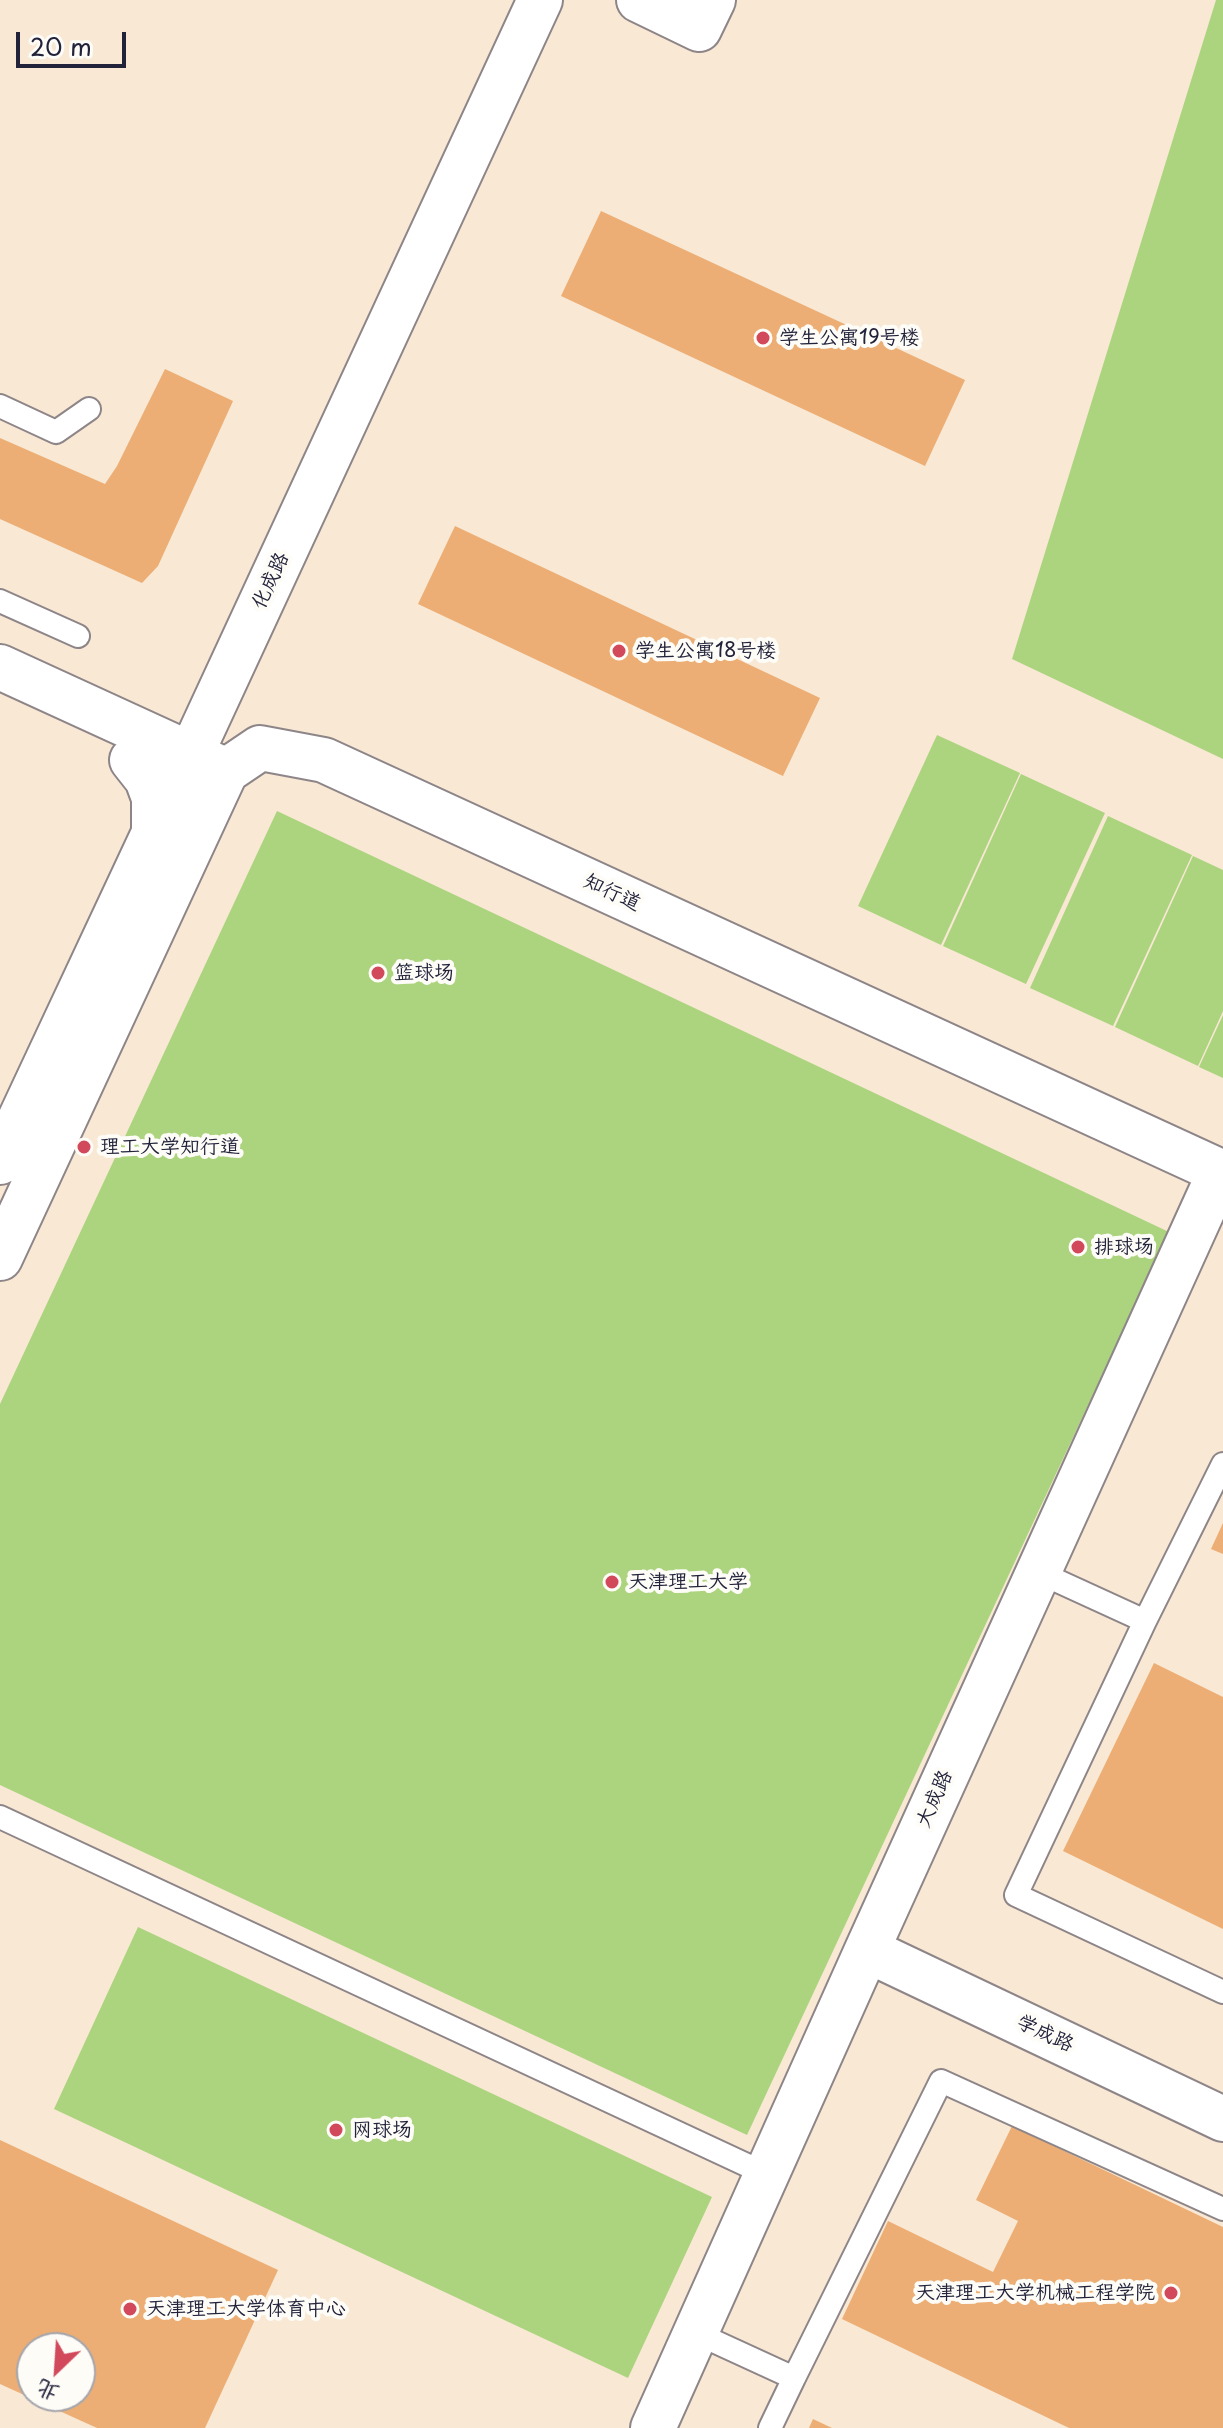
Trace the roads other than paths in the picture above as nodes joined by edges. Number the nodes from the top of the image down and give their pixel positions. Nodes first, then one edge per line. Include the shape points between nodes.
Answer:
1 (540, 0) edge
2 (639, 0) edge
3 (713, 0) edge
4 (0, 406) edge
5 (89, 409) dead end
6 (0, 601) edge
7 (78, 636) dead end
8 (0, 667) edge
9 (0, 698) edge
10 (183, 783) junction
11 (0, 1162) edge
12 (1222, 1172) edge
13 (0, 1258) edge
14 (1223, 1464) edge
15 (1038, 1572) junction
16 (1145, 1621) junction
17 (0, 1817) edge
18 (867, 1950) junction
19 (1223, 1992) edge
20 (1223, 2119) edge
21 (766, 2174) junction
22 (1223, 2209) edge
23 (696, 2333) junction
24 (794, 2378) junction
25 (653, 2428) edge
26 (770, 2428) edge

1 - 10 street, 化成路
2 - 3 street via 699,29
4 - 5 lane via 56,432
6 - 7 lane
8 - 10 street
9 - 10 street
10 - 11 street, 化成路
10 - 12 street, 知行道 via 260,748 324,760
10 - 13 street, 化成路
12 - 15 street, 大成路
14 - 16 lane
15 - 16 lane
15 - 18 street, 大成路
16 - 19 lane via 1016,1895
17 - 21 lane
18 - 20 street, 学成路
18 - 21 street, 大成路
21 - 23 street, 大成路
22 - 24 lane via 941,2081
23 - 24 lane
23 - 25 street, 大成路
24 - 26 lane

